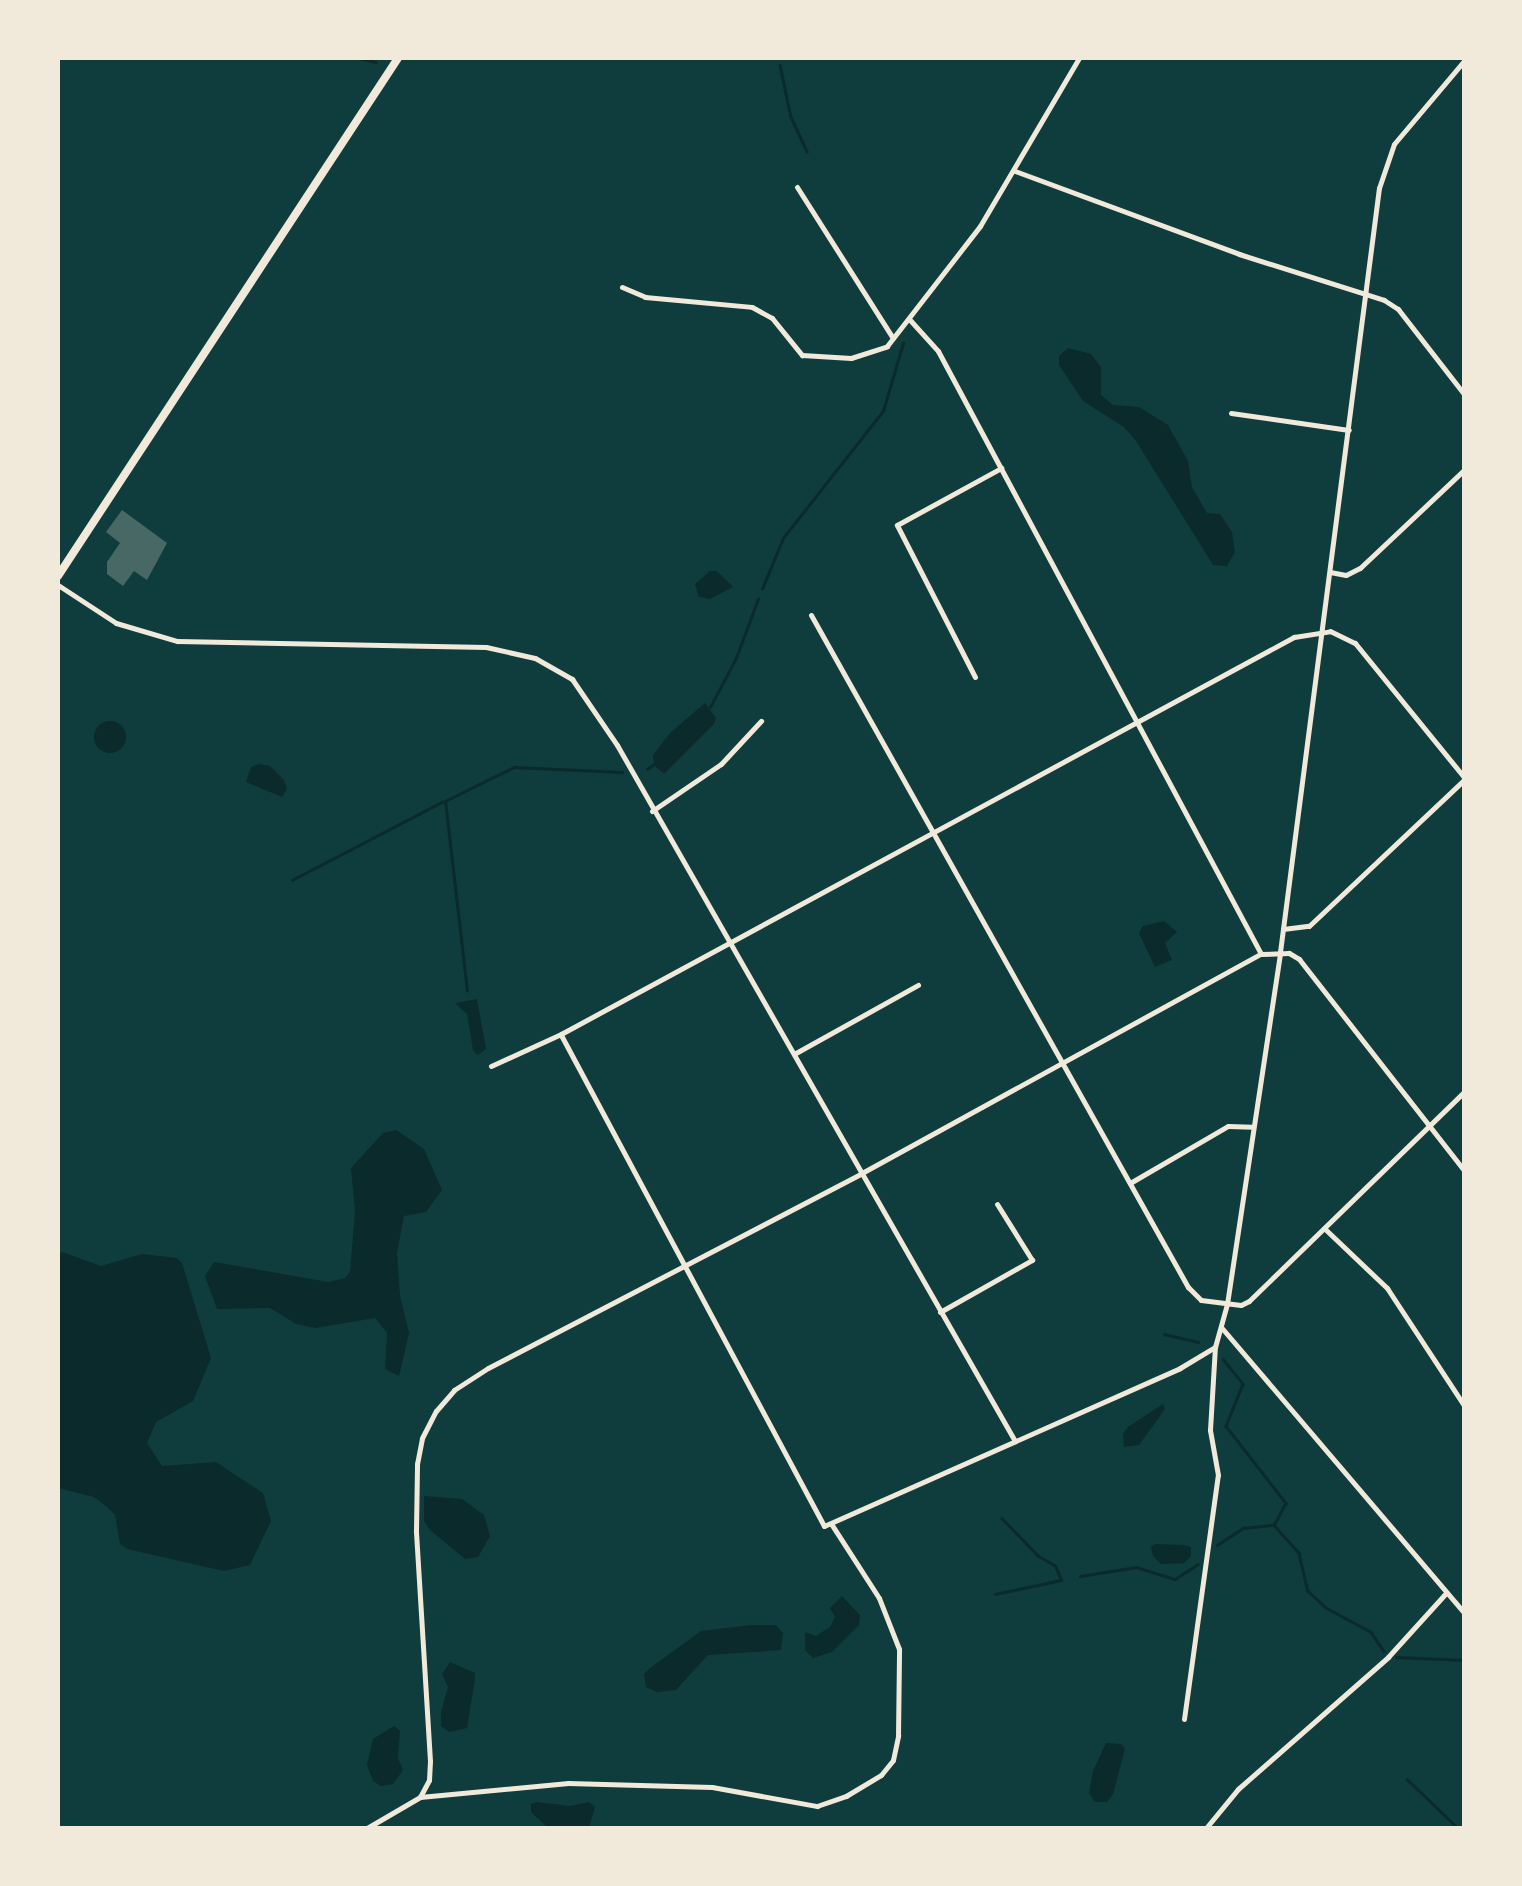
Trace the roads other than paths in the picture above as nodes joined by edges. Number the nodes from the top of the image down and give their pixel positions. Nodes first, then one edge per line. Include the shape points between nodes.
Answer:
1 (398, 58) edge
2 (1079, 58) edge
3 (1464, 61) edge
4 (1014, 171) junction
5 (798, 187) dead end
6 (622, 287) dead end
7 (1366, 295) junction
8 (910, 320) junction
9 (893, 338) junction
10 (1464, 394) edge
11 (1231, 414) dead end
12 (1350, 430) junction
13 (1001, 468) junction
14 (1464, 470) edge
15 (1330, 572) junction
16 (58, 576) edge
17 (58, 585) edge
18 (812, 614) dead end
19 (1320, 632) junction
20 (974, 677) dead end
21 (1136, 720) junction
22 (761, 721) dead end
23 (1464, 778) edge
24 (652, 810) junction
25 (932, 830) junction
26 (1283, 929) junction
27 (728, 941) junction
28 (1280, 952) junction
29 (1261, 954) junction
30 (918, 985) dead end
31 (561, 1034) junction
32 (794, 1054) junction
33 (1064, 1061) junction
34 (491, 1066) dead end
35 (1464, 1092) edge
36 (1429, 1126) junction
37 (1252, 1128) junction
38 (1464, 1170) edge
39 (860, 1174) junction
40 (1130, 1183) junction
41 (997, 1204) dead end
42 (1325, 1229) junction
43 (686, 1266) junction
44 (1227, 1304) junction
45 (940, 1312) junction
46 (1221, 1328) junction
47 (1214, 1347) junction
48 (1464, 1405) edge
49 (1014, 1441) junction
50 (832, 1525) junction
51 (1447, 1592) junction
52 (1464, 1613) edge
53 (1184, 1719) dead end
54 (420, 1796) junction
55 (367, 1828) edge
56 (1206, 1828) edge

1 - 16 main road
2 - 4 street
3 - 7 street via 1388,154
4 - 7 street
4 - 8 street
5 - 9 street
6 - 9 street via 645,296 752,306 772,318 802,356 851,358
7 - 10 street via 1398,310
7 - 12 street
8 - 9 street
8 - 13 street via 938,351
11 - 12 street
12 - 15 street
13 - 20 street via 897,525
13 - 21 street
14 - 15 street via 1360,568 1346,575
15 - 19 street
17 - 24 street via 116,623 177,641 469,646 536,658 581,687
18 - 25 street
19 - 21 street via 1274,647
19 - 23 street via 1339,633 1355,644
19 - 26 street
21 - 25 street
21 - 29 street
22 - 24 street via 721,764
23 - 26 street via 1320,916 1302,929
24 - 27 street
25 - 27 street
25 - 33 street
26 - 28 street
27 - 31 street
27 - 32 street
28 - 29 street
28 - 36 street via 1308,968
28 - 37 street
29 - 33 street
30 - 32 street
31 - 34 street
31 - 43 street
32 - 39 street
33 - 39 street
33 - 40 street
35 - 36 street
36 - 38 street
36 - 42 street
37 - 40 street via 1228,1126
37 - 44 street
39 - 43 street
39 - 45 street
40 - 44 street via 1194,1294
41 - 45 street via 1032,1260
42 - 44 street via 1250,1301
42 - 48 street via 1388,1288
43 - 50 street via 824,1526
43 - 54 street via 469,1380 436,1410 416,1464 430,1760
44 - 46 street
45 - 49 street
46 - 47 street
46 - 51 street
47 - 49 street
47 - 53 street via 1210,1430 1218,1475
49 - 50 street
50 - 54 street via 879,1598 898,1649 898,1736 893,1760 881,1775 817,1806 694,1786 568,1784
51 - 52 street
51 - 56 street via 1388,1657 1238,1789
54 - 55 street

